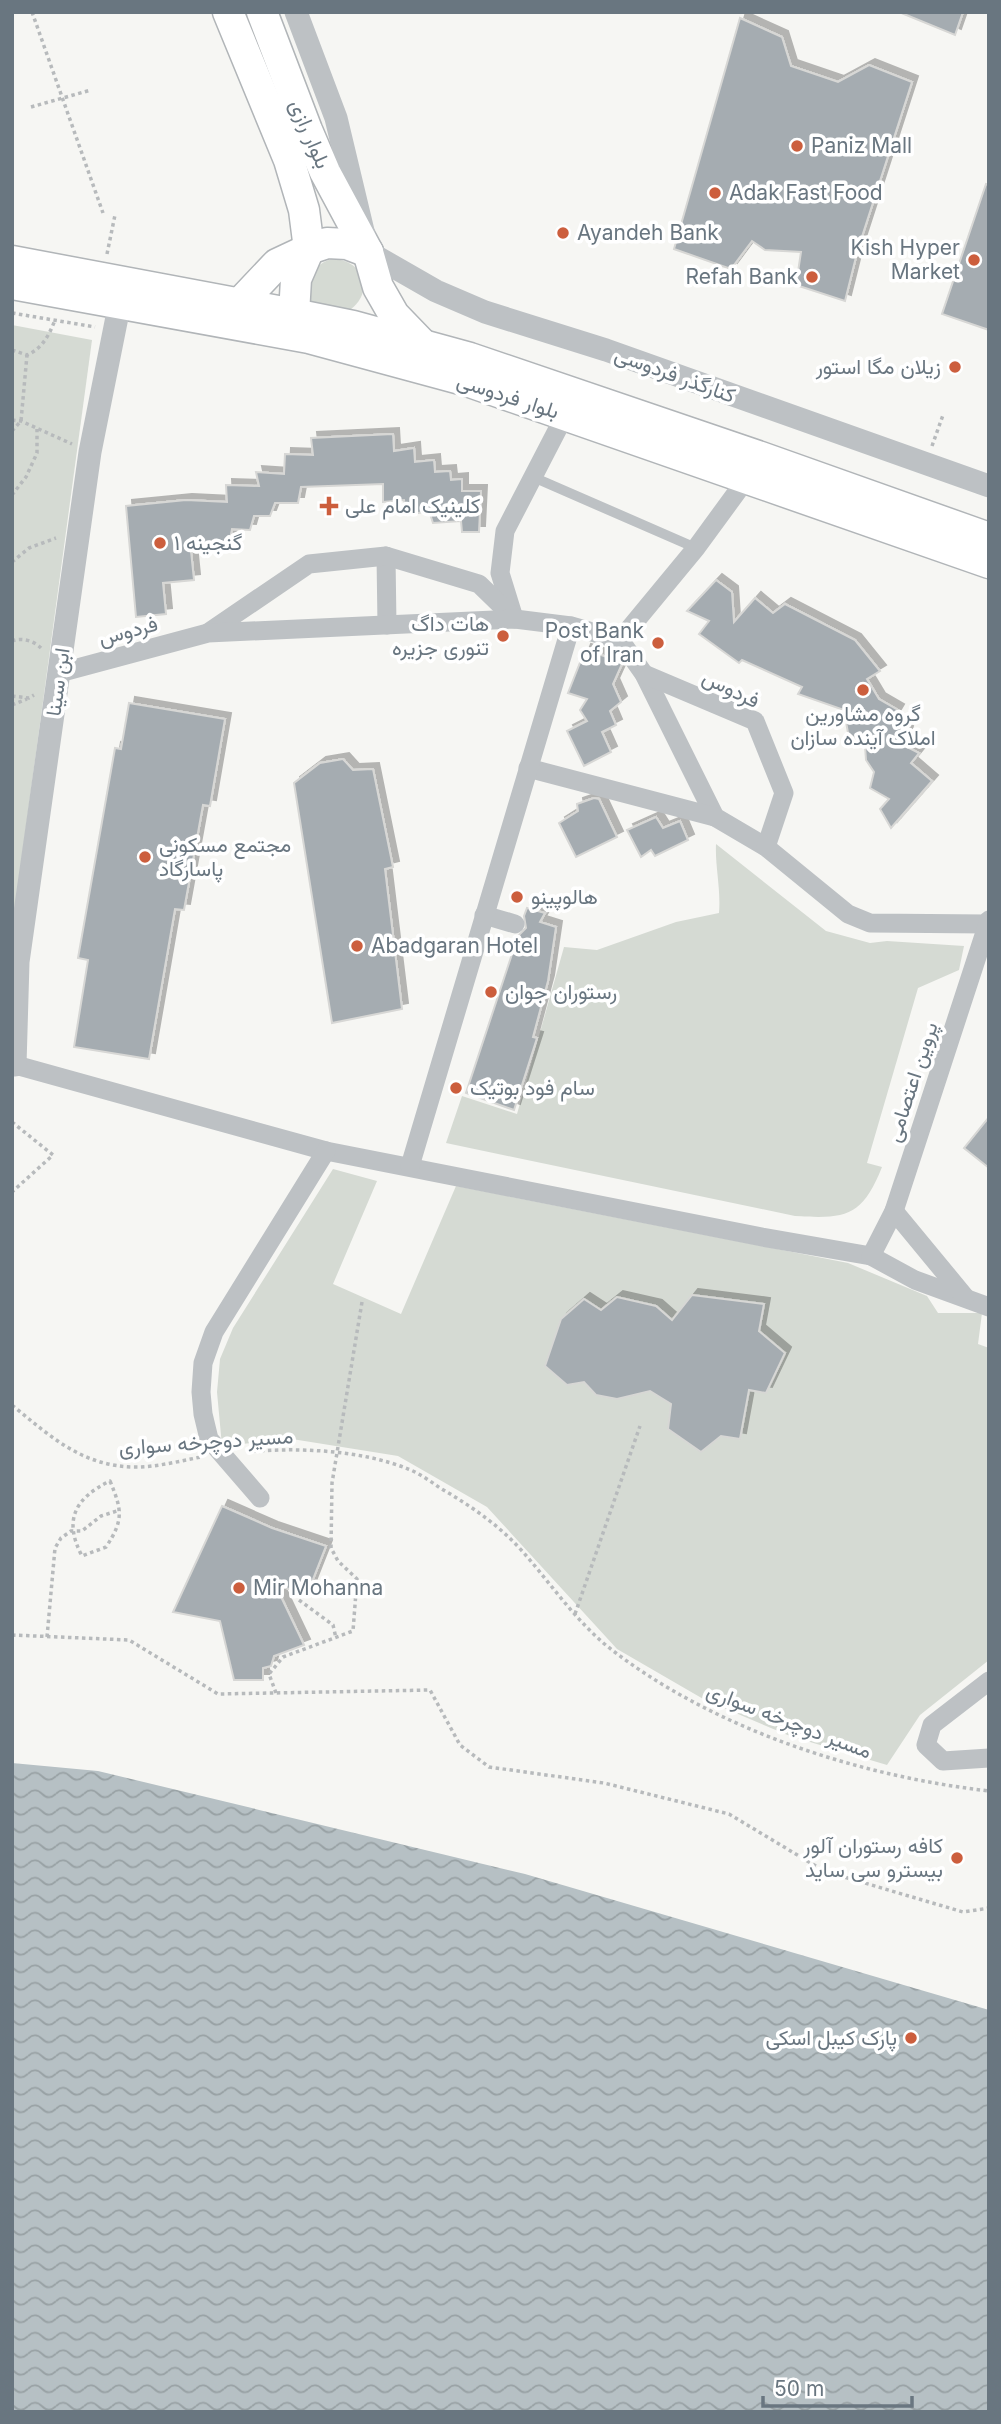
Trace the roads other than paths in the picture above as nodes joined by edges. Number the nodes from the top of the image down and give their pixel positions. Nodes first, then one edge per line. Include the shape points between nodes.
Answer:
1 (228, 12) edge
2 (262, 12) edge
3 (296, 12) edge
4 (289, 160) junction
5 (326, 172) junction
6 (309, 249) junction
7 (368, 252) junction
8 (12, 261) edge
9 (12, 284) edge
10 (378, 287) junction
11 (122, 291) junction
12 (240, 303) junction
13 (323, 331) junction
14 (422, 345) junction
15 (565, 415) junction
16 (755, 467) junction
17 (533, 477) junction
18 (989, 486) edge
19 (989, 538) edge
20 (696, 548) junction
21 (386, 556) junction
22 (989, 563) edge
23 (514, 619) junction
24 (387, 625) junction
25 (570, 626) junction
26 (208, 633) junction
27 (620, 640) junction
28 (59, 673) junction
29 (644, 674) junction
30 (528, 768) junction
31 (715, 817) junction
32 (766, 847) junction
33 (484, 915) junction
34 (988, 922) edge
35 (515, 924) dead end
36 (14, 1064) edge
37 (326, 1150) junction
38 (410, 1166) junction
39 (894, 1211) junction
40 (872, 1256) junction
41 (968, 1300) junction
42 (989, 1307) edge
43 (260, 1497) dead end
44 (989, 1681) edge
45 (989, 1758) edge

1 - 4 main road, بلوار رازی
2 - 5 main road, بلوار رازی
3 - 7 street via 336,118
4 - 5 main road
4 - 6 main road, بلوار رازی via 304,210
5 - 7 main road, بلوار رازی
6 - 7 main road via 327,243 347,244
6 - 12 main road via 277,264
6 - 13 main road via 296,279
7 - 10 main road
7 - 18 street, کنارگذر فردوسی via 436,291 485,312 606,350
8 - 11 main road, بلوار فردوسی
9 - 11 main road, بلوار فردوسی
10 - 13 main road via 369,309
10 - 14 main road via 394,315
11 - 12 main road, بلوار فردوسی
11 - 13 main road, بلوار فردوسی
11 - 28 street, ابن سینا via 90,452
12 - 13 main road, بلوار فردوسی
13 - 14 main road, بلوار فردوسی
13 - 15 main road, بلوار فردوسی
14 - 16 main road, بلوار فردوسی via 470,358
15 - 16 main road, بلوار فردوسی
15 - 17 street
16 - 19 main road, بلوار فردوسی
16 - 20 street
16 - 22 main road, بلوار فردوسی
17 - 20 lane
17 - 23 street via 505,531 500,573
20 - 27 street
21 - 23 street, فردوس via 479,584
21 - 24 street
21 - 26 street, فردوس via 309,564
23 - 24 street, فردوس
23 - 25 street, فردوس
24 - 26 street, فردوس
25 - 27 street, فردوس
25 - 30 street
26 - 28 street, فردوس
27 - 29 street
28 - 36 street, ابن سینا via 18,961
29 - 31 street
29 - 32 street, فردوس via 755,721 784,793
30 - 31 street
30 - 33 street
31 - 32 street
32 - 34 street via 848,914 870,923
33 - 35 street
33 - 38 street
34 - 39 street, پروین اعتصامی
36 - 37 street
37 - 38 street
37 - 43 street via 214,1332 203,1363 201,1392 209,1439
38 - 40 street
39 - 40 street, پروین اعتصامی
39 - 41 street
40 - 41 street via 915,1280
41 - 42 street
44 - 45 street via 932,1724 926,1745 943,1761

